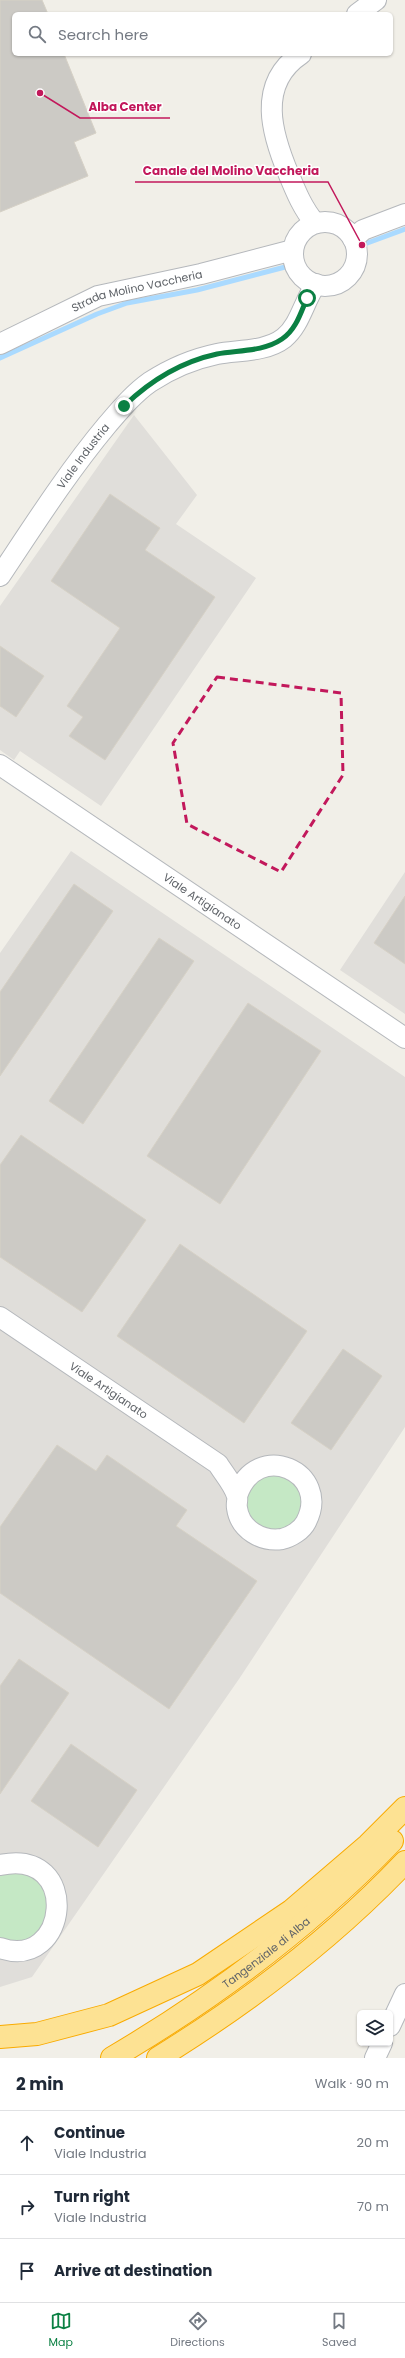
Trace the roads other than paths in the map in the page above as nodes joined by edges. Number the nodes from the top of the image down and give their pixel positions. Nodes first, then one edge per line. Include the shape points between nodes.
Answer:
1 (376, 0) edge
2 (360, 12) edge
3 (299, 56) edge
4 (405, 214) edge
5 (309, 221) junction
6 (355, 234) junction
7 (289, 254) junction
8 (310, 287) junction
9 (0, 344) edge
10 (0, 576) edge
11 (0, 765) edge
12 (405, 1038) edge
13 (0, 1317) edge
14 (218, 1464) junction
15 (258, 1468) junction
16 (237, 1496) junction
17 (405, 1808) edge
18 (405, 1828) edge
19 (405, 1862) edge
20 (0, 1865) edge
21 (0, 1948) edge
22 (405, 1994) edge
23 (393, 2020) edge
24 (0, 2037) edge
25 (381, 2046) edge
26 (112, 2058) edge
27 (158, 2058) edge
28 (375, 2058) edge

1 - 2 street
3 - 5 street via 278,81 271,113 272,129 279,153
4 - 6 street
5 - 6 street via 333,223
5 - 7 street
6 - 8 street via 356,257 350,274 335,284
7 - 8 street
7 - 9 street, Strada Molino Vaccheria via 267,256 201,274 98,296
8 - 10 street, Viale Industria via 297,321 283,339 260,348 216,355 181,365 149,383 138,393 97,437 70,472
11 - 12 street, Viale Artigianato
13 - 14 street, Viale Artigianato
14 - 15 street
14 - 16 street
15 - 16 street via 248,1475
15 - 16 street via 282,1466 304,1479 310,1490 312,1502 310,1514 304,1525 295,1534 284,1539 271,1540 259,1537 248,1530 241,1520 237,1509
17 - 24 highway via 368,1845 291,1911 198,1974 109,2015 37,2034
18 - 26 highway, Tangenziale di Alba via 358,1875 273,1948 154,2034
19 - 27 highway via 284,1971 230,2011
20 - 21 street via 15,1862 29,1865 42,1872 52,1883 58,1911 54,1925 46,1937 35,1946 21,1950
22 - 23 street
25 - 28 street

